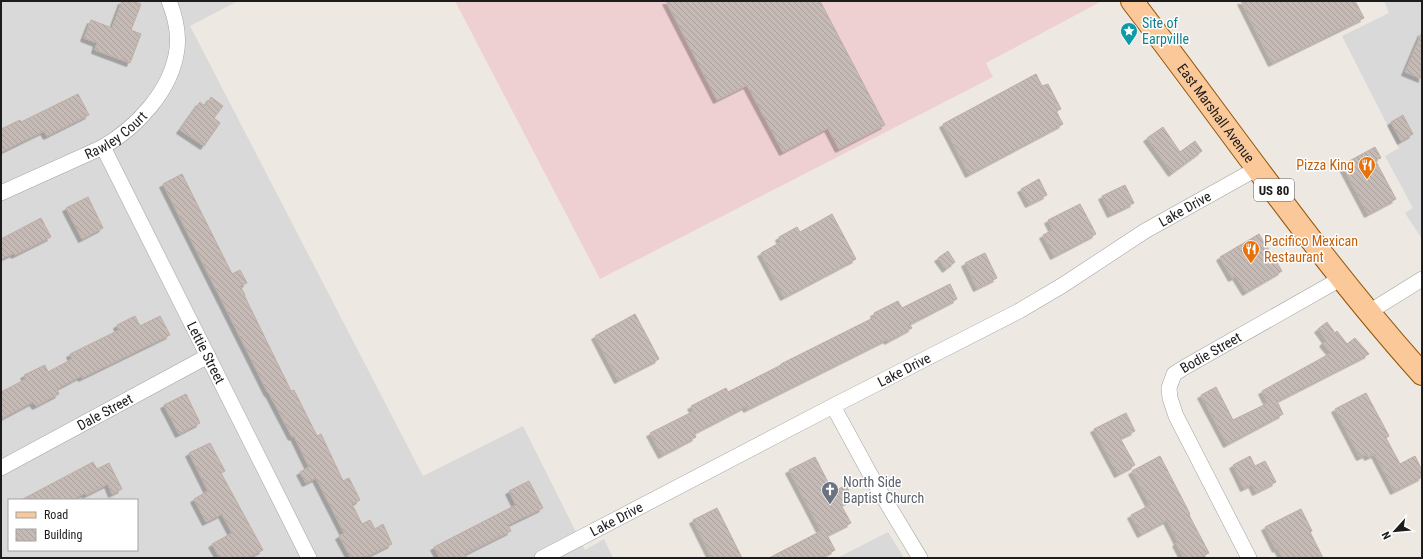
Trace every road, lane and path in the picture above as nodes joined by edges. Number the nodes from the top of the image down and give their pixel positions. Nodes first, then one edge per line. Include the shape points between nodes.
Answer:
1 (169, 1) edge
2 (1132, 1) edge
3 (103, 147) junction
4 (1258, 168) junction
5 (1, 193) edge
6 (1342, 278) junction
7 (1422, 279) edge
8 (1369, 312) junction
9 (208, 356) junction
10 (1422, 374) edge
11 (833, 406) junction
12 (1, 468) edge
13 (310, 558) edge
14 (542, 558) edge
15 (920, 558) edge
16 (1249, 558) edge

1 - 3 street, Rawley Court via 177,30 177,51 168,79 145,112 117,138
2 - 4 main road, East Marshall Avenue / US 80
3 - 5 street, Rawley Court
3 - 9 street, Lettie Street
4 - 6 main road, East Marshall Avenue / US 80
4 - 11 street, Lake Drive via 1145,231 1019,311
6 - 8 main road, East Marshall Avenue / US 80
6 - 16 street, Bodie Street via 1185,367 1174,374 1169,388 1176,416
7 - 8 street
8 - 10 main road, East Marshall Avenue / US 80
9 - 12 street, Dale Street
9 - 13 street, Lettie Street
11 - 14 street, Lake Drive
11 - 15 street via 887,505

